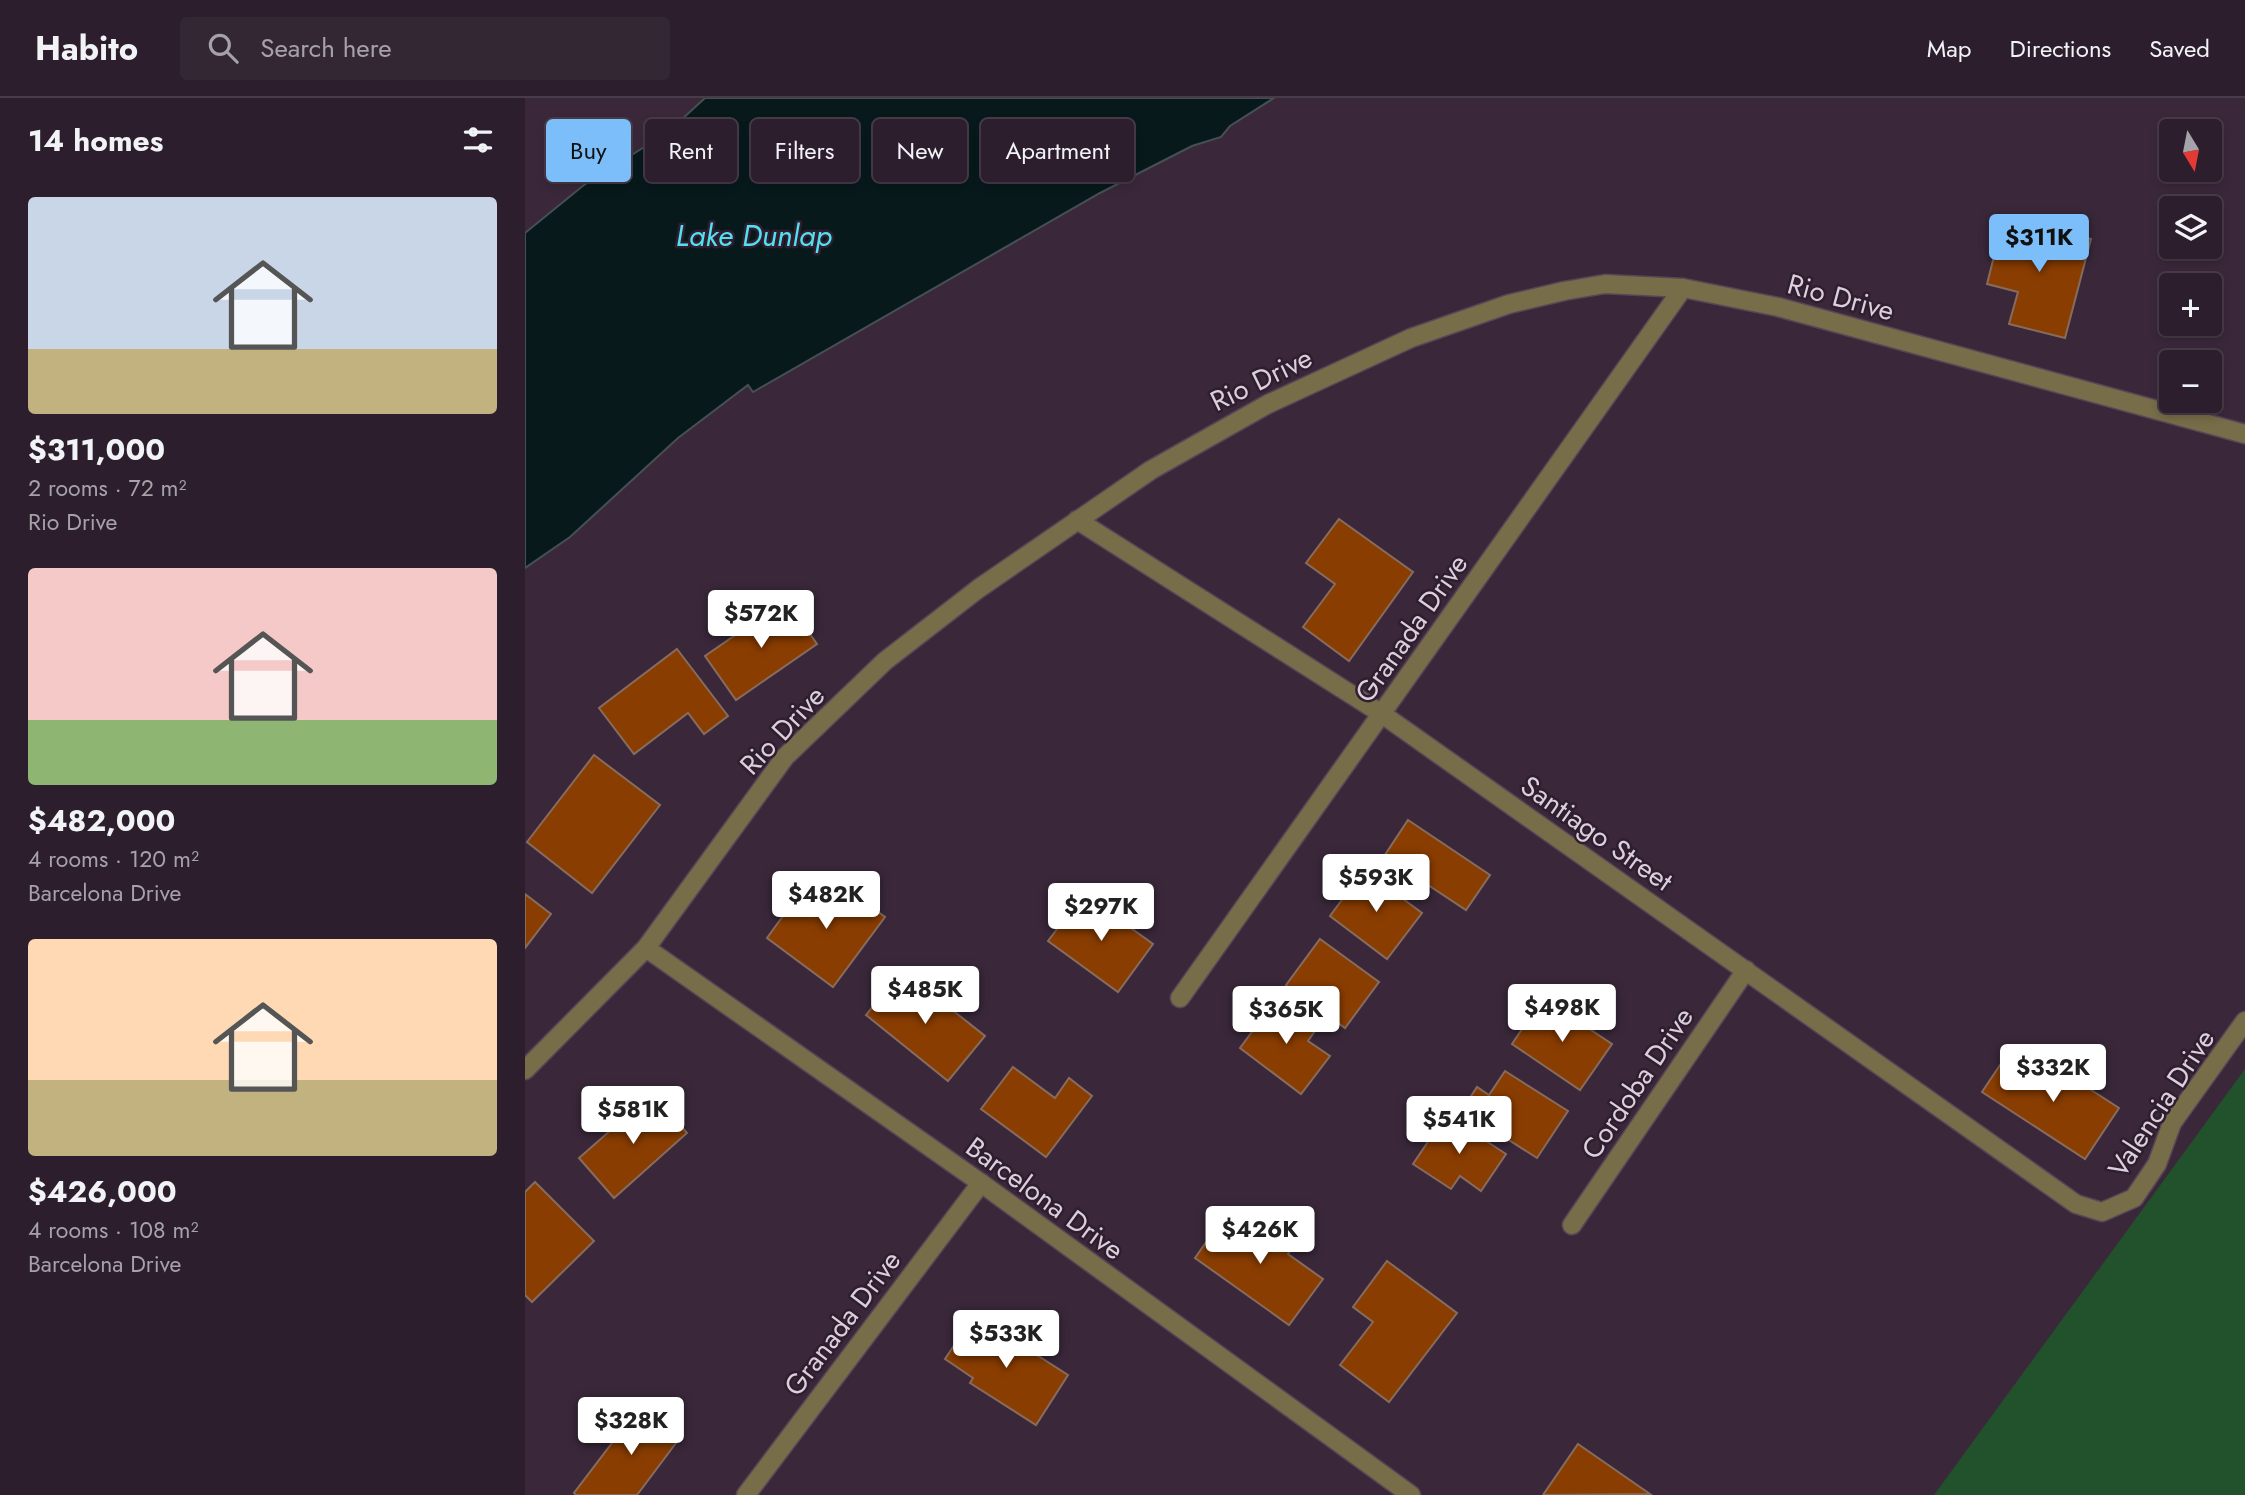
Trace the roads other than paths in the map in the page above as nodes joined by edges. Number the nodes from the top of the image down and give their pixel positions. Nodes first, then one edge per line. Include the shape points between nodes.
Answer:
1 (1683, 288) junction
2 (2245, 434) edge
3 (1077, 520) junction
4 (1383, 714) junction
5 (646, 948) junction
6 (1746, 971) junction
7 (1181, 999) dead end
8 (2245, 1021) edge
9 (525, 1070) edge
10 (981, 1183) junction
11 (2076, 1204) joint
12 (1572, 1225) dead end
13 (746, 1495) edge
14 (1411, 1495) edge

1 - 2 street, Rio Drive via 1778,307
1 - 3 street, Rio Drive via 1605,284 1564,291 1509,304 1411,338 1206,436
1 - 4 street, Granada Drive
3 - 4 street, Santiago Street
3 - 5 street, Rio Drive via 885,662 786,757
4 - 6 street, Santiago Street
4 - 7 street, Granada Drive
5 - 9 street, Rio Drive
5 - 10 street, Barcelona Drive
6 - 11 street, Santiago Street
6 - 12 street, Cordoba Drive
8 - 11 street, Valencia Drive via 2172,1123 2157,1164 2134,1198 2102,1212
10 - 13 street, Granada Drive
10 - 14 street, Barcelona Drive

